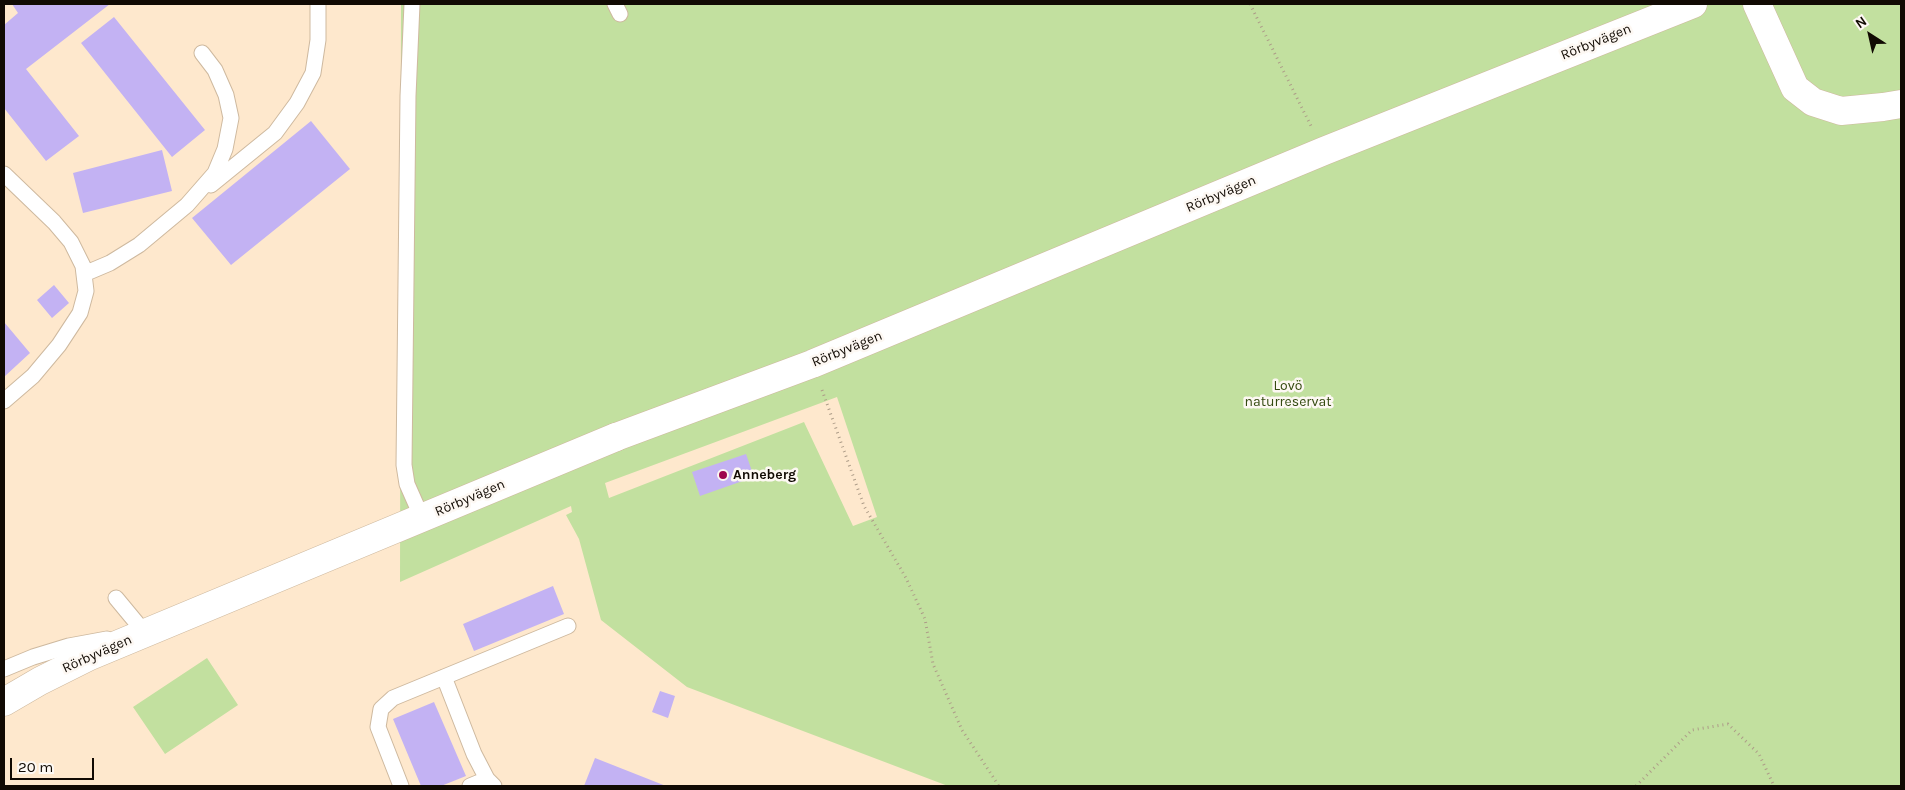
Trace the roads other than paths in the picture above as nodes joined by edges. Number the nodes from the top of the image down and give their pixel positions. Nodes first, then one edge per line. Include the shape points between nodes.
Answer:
1 (318, 4) edge
2 (412, 4) edge
3 (1693, 4) edge
4 (1757, 4) edge
5 (202, 53) dead end
6 (1901, 104) edge
7 (4, 174) edge
8 (187, 204) junction
9 (84, 274) junction
10 (4, 401) edge
11 (422, 518) junction
12 (116, 598) dead end
13 (568, 626) dead end
14 (146, 633) junction
15 (4, 669) edge
16 (444, 677) junction
17 (4, 702) edge
18 (490, 782) edge
19 (401, 786) edge
20 (470, 786) edge

1 - 8 lane via 318,40 313,73 297,103 275,133
2 - 11 lane via 404,465 406,484
3 - 11 street, Rörbyvägen via 1324,151 812,364 616,437
4 - 6 street via 1795,88 1813,102 1841,111
5 - 8 lane via 215,70 226,95 231,118 225,149 215,173
7 - 9 lane via 71,242
8 - 9 lane via 138,244 110,263
9 - 10 lane via 86,291 80,313 59,346 33,376
11 - 14 street, Rörbyvägen
12 - 14 lane
13 - 16 lane
14 - 15 lane via 68,646
14 - 17 street, Rörbyvägen via 90,656
16 - 18 lane via 474,754
16 - 19 lane via 393,698 381,709 378,727
18 - 20 lane

